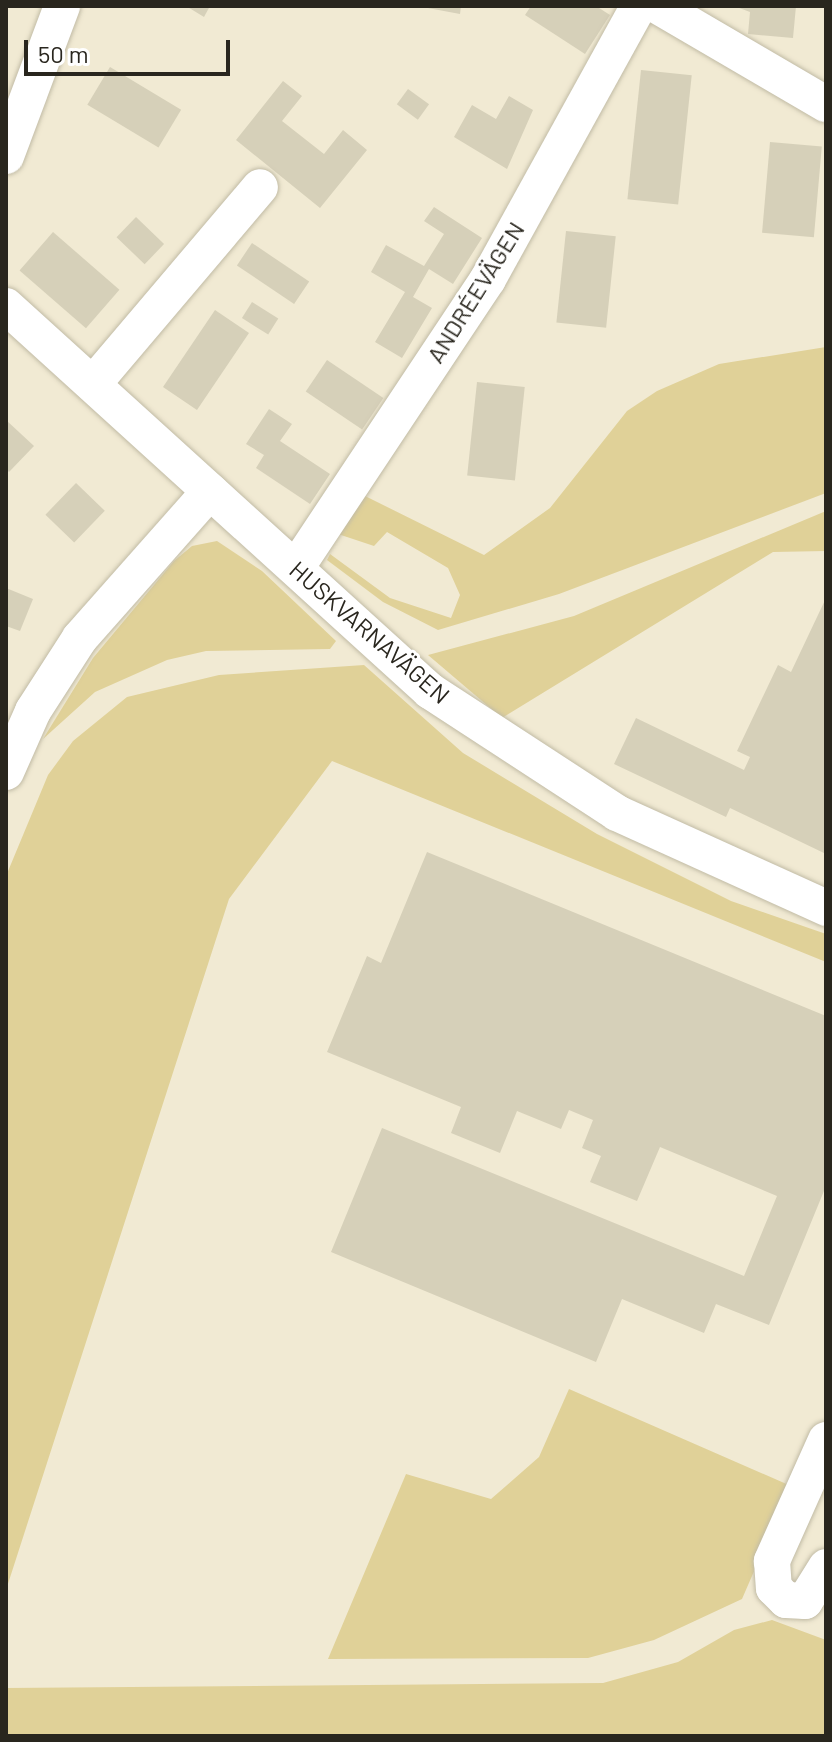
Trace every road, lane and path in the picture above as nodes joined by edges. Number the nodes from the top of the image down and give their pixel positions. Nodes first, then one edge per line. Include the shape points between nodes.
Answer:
1 (62, 6) edge
2 (639, 6) edge
3 (658, 6) edge
4 (826, 104) edge
5 (6, 156) edge
6 (260, 187) dead end
7 (6, 306) edge
8 (93, 384) junction
9 (210, 491) junction
10 (296, 568) junction
11 (6, 772) edge
12 (826, 908) edge
13 (826, 1440) edge
14 (826, 1567) edge

1 - 5 street
2 - 10 street, ANDRÉEVÄGEN via 488,279
3 - 4 street
6 - 8 street
7 - 8 street, HUSKVARNAVÄGEN
8 - 9 street, HUSKVARNAVÄGEN
9 - 10 street, HUSKVARNAVÄGEN
9 - 11 street via 80,638 33,711
10 - 12 street, HUSKVARNAVÄGEN via 430,691 617,813
13 - 14 street via 772,1561 774,1588 786,1600 805,1601

